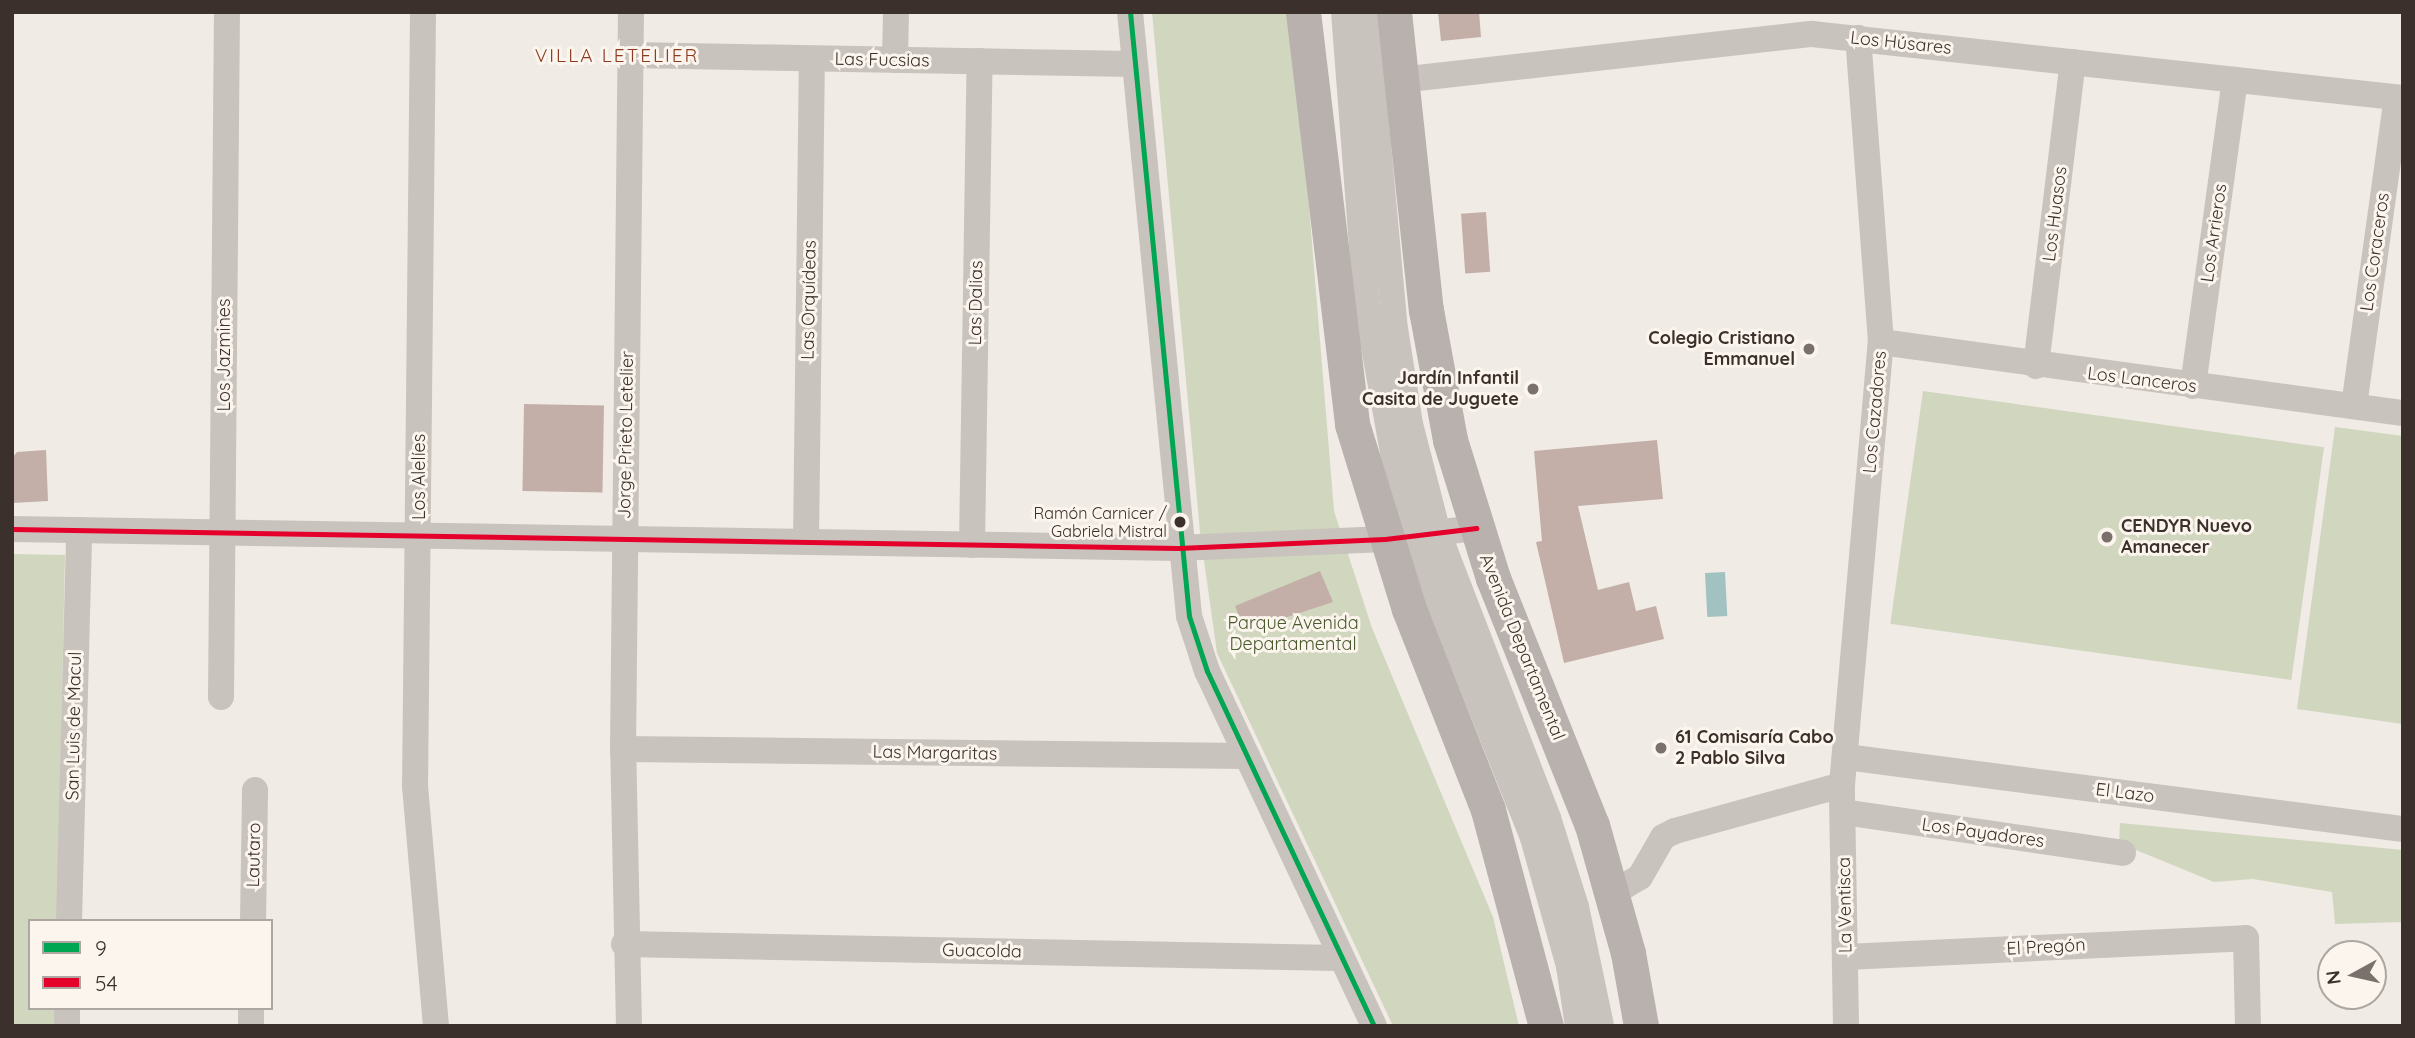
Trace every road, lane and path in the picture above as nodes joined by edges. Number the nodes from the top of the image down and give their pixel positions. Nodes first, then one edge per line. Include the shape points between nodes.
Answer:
1 (227, 12) edge
2 (423, 12) edge
3 (631, 12) edge
4 (896, 12) edge
5 (1130, 12) edge
6 (1303, 12) edge
7 (1344, 12) edge
8 (1366, 12) edge
9 (1394, 12) edge
10 (1812, 23) edge
11 (1858, 38) junction
12 (630, 55) junction
13 (812, 58) junction
14 (895, 60) junction
15 (980, 61) junction
16 (2073, 62) junction
17 (1133, 64) junction
18 (1400, 80) junction
19 (2235, 80) junction
20 (2400, 98) edge
21 (1881, 342) junction
22 (2036, 366) junction
23 (2193, 386) junction
24 (2354, 406) junction
25 (2403, 412) edge
26 (1476, 528) junction
27 (12, 529) edge
28 (79, 530) junction
29 (223, 533) junction
30 (418, 536) junction
31 (1413, 536) junction
32 (624, 539) junction
33 (807, 542) junction
34 (972, 545) junction
35 (1178, 548) junction
36 (220, 697) dead end
37 (623, 749) junction
38 (1247, 756) junction
39 (1846, 757) junction
40 (1842, 785) junction
41 (255, 790) dead end
42 (1843, 812) junction
43 (2403, 829) edge
44 (2123, 853) dead end
45 (1613, 893) junction
46 (69, 919) edge
47 (253, 919) edge
48 (624, 944) junction
49 (1846, 957) junction
50 (1339, 958) junction
51 (436, 1026) edge
52 (629, 1026) edge
53 (1374, 1026) edge
54 (1546, 1026) edge
55 (1578, 1026) edge
56 (1601, 1026) edge
57 (1640, 1026) edge
58 (1846, 1026) edge
59 (2248, 1026) edge

1 - 29 street, Los Jazmines
2 - 30 street, Los Alelíes
3 - 12 street, Jorge Prieto Letelier
4 - 14 street
5 - 17 street
6 - 31 main road via 1346,386
7 - 31 street via 1367,308 1380,402
8 - 31 street via 1394,322 1410,424
9 - 18 main road, Avenida Departamental
10 - 11 street, Los Húsares
10 - 18 street, Los Húsares
11 - 16 street, Los Húsares
11 - 21 street, Los Cazadores
12 - 13 street, Las Fucsias
12 - 32 street, Jorge Prieto Letelier
13 - 14 street, Las Fucsias
13 - 33 street, Las Orquídeas
14 - 15 street, Las Fucsias
15 - 17 street, Las Fucsias
15 - 34 street, Las Dalias
16 - 19 street, Los Húsares
16 - 22 street, Los Huasos
17 - 35 street
18 - 26 main road, Avenida Departamental via 1437,383
19 - 20 street, Los Húsares
19 - 23 street, Los Arrieros
20 - 24 street, Los Coraceros
21 - 22 street, Los Lanceros
21 - 39 street, Los Cazadores
22 - 23 street, Los Lanceros
23 - 24 street, Los Lanceros
24 - 25 street, Los Lanceros
26 - 31 street
26 - 45 main road, Avenida Departamental via 1592,825
27 - 28 street
28 - 29 street
28 - 46 street, San Luis de Macul
29 - 30 street
29 - 36 street, Los Jazmines
30 - 32 street
30 - 51 street, Los Alelíes via 415,786
31 - 35 street
31 - 54 main road
31 - 55 street via 1533,838 1569,966
31 - 56 street via 1548,818 1576,907
32 - 33 street
32 - 37 street, Jorge Prieto Letelier
33 - 34 street
34 - 35 street
35 - 38 street via 1199,653
37 - 38 street, Las Margaritas
37 - 48 street, Jorge Prieto Letelier
38 - 50 street
39 - 40 street, Los Cazadores
39 - 43 street, El Lazo
40 - 42 street, La Ventisca
40 - 45 street via 1675,831 1663,837 1640,877
41 - 47 street, Lautaro
42 - 44 street, Los Payadores
42 - 49 street, La Ventisca
45 - 57 main road, Avenida Departamental
48 - 50 street, Guacolda
48 - 52 street, Jorge Prieto Letelier
49 - 58 street, La Ventisca
49 - 59 street, El Pregón via 2246,938
50 - 53 street

